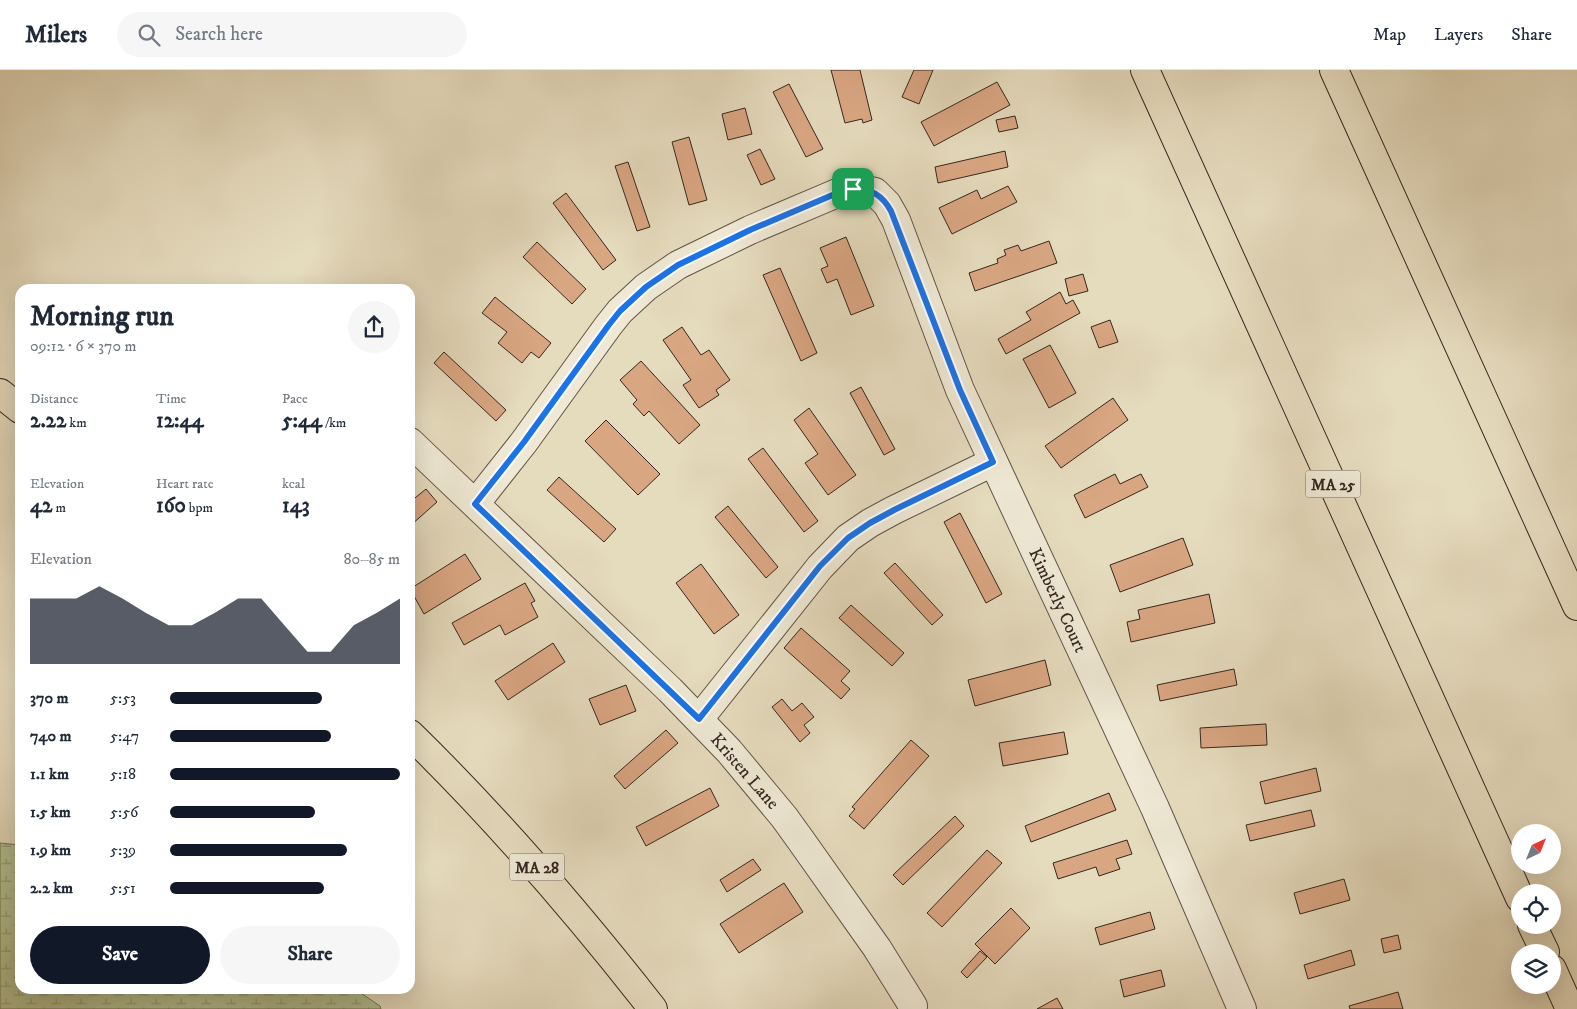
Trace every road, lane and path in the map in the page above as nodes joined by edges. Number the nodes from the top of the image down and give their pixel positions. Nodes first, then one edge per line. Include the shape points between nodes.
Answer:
1 (1146, 70) edge
2 (1334, 70) edge
3 (0, 393) edge
4 (15, 405) edge
5 (415, 447) edge
6 (993, 462) junction
7 (475, 504) junction
8 (1577, 606) edge
9 (699, 719) junction
10 (415, 739) edge
11 (1514, 884) edge
12 (1561, 989) edge
13 (911, 1008) edge
14 (654, 1009) edge
15 (1242, 1009) edge
16 (1570, 1009) edge

1 - 11 main road, MA 25
2 - 8 main road
3 - 4 main road
5 - 7 street, Kristen Lane
6 - 7 street, Kimberly Court via 960,390 896,220 875,192 861,189 842,191 784,215 678,265 646,287 608,326
6 - 9 street via 894,510 848,538 820,566
6 - 15 street, Kimberly Court via 1155,808
7 - 9 street, Kristen Lane
9 - 13 street, Kristen Lane via 784,817 877,948
10 - 14 main road, MA 28 via 543,874
12 - 16 main road

